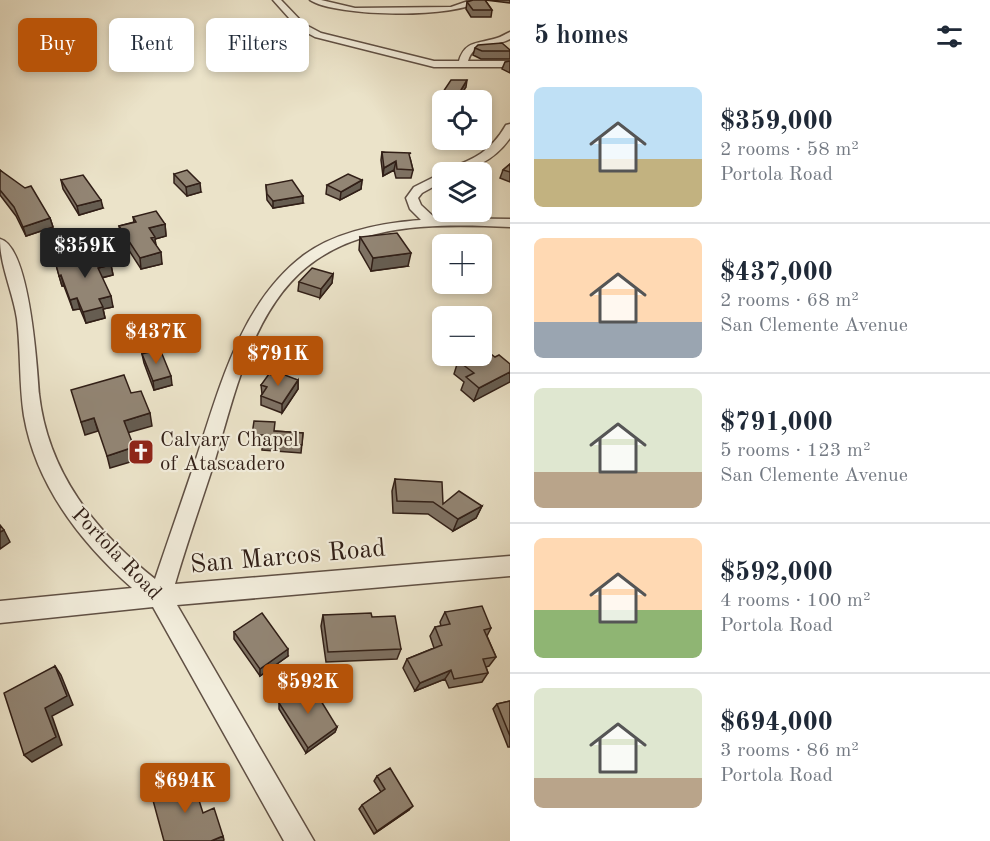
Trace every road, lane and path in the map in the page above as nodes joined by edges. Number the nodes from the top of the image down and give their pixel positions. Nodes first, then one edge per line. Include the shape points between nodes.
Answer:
1 (277, 0) edge
2 (314, 0) edge
3 (477, 0) edge
4 (510, 35) edge
5 (510, 64) edge
6 (462, 65) junction
7 (510, 127) edge
8 (473, 162) edge
9 (432, 182) edge
10 (432, 223) junction
11 (510, 224) edge
12 (1, 247) edge
13 (510, 566) edge
14 (160, 597) junction
15 (0, 612) edge
16 (300, 841) edge

1 - 6 street via 301,26 318,35 420,62
2 - 3 street via 355,10 451,9
4 - 6 street via 466,49
5 - 6 street
7 - 8 street via 502,143
9 - 10 street via 412,198
10 - 11 street
10 - 14 street via 378,231 334,244 302,263 279,287 241,353
12 - 14 street, Portola Road via 17,278 25,307 33,414 48,466 80,521 128,573
13 - 14 street, San Marcos Road
14 - 15 street, San Marcos Road
14 - 16 street, Portola Road

